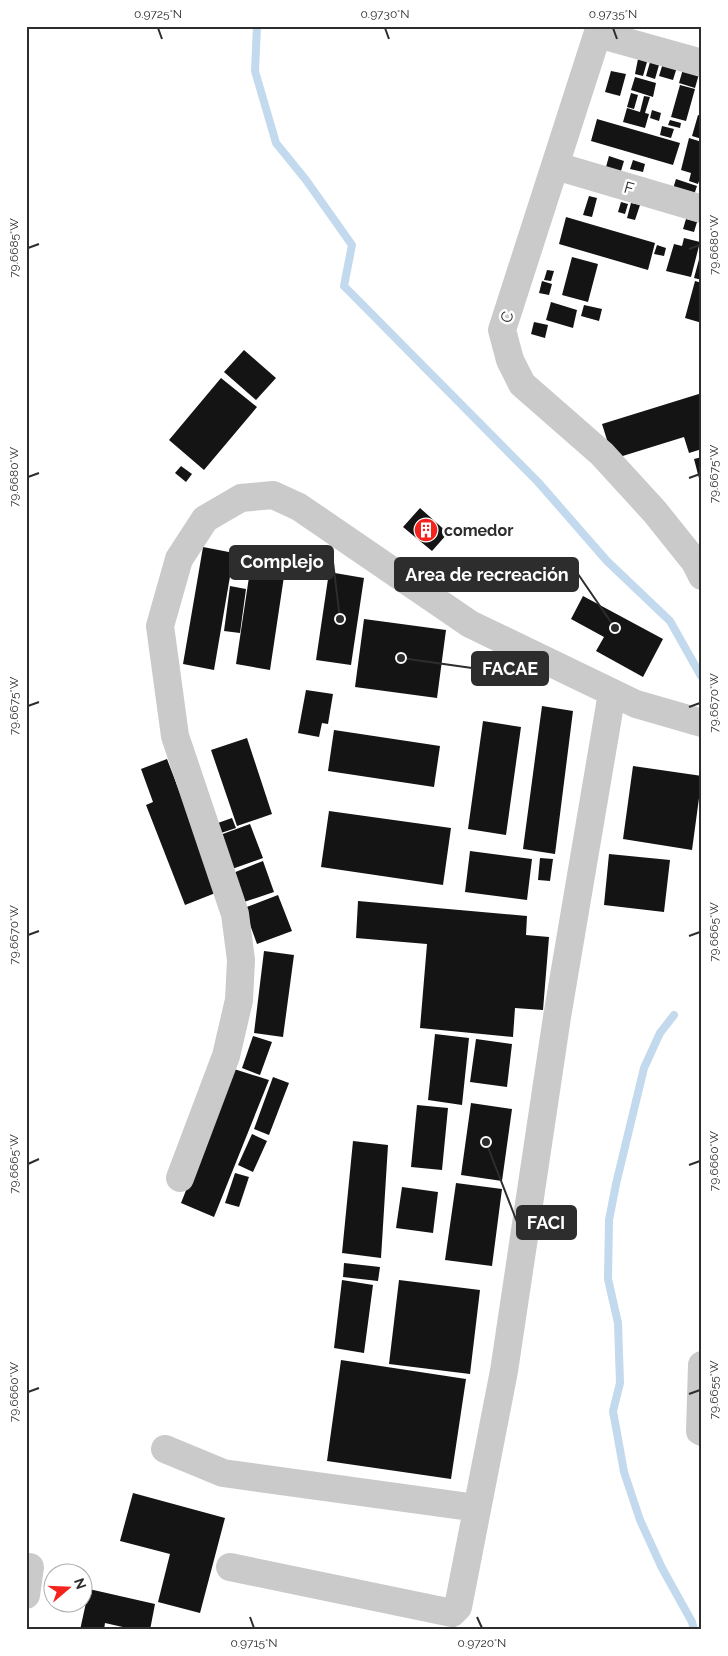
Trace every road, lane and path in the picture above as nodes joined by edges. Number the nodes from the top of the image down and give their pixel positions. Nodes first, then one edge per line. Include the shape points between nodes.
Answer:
1 (599, 30) edge
2 (702, 63) edge
3 (556, 166) junction
4 (702, 209) edge
5 (702, 576) edge
6 (612, 693) junction
7 (702, 722) edge
8 (180, 1178) dead end
9 (702, 1365) edge
10 (702, 1432) edge
11 (165, 1448) dead end
12 (477, 1508) junction
13 (30, 1567) dead end
14 (230, 1567) dead end
15 (26, 1595) edge

1 - 2 street
1 - 3 street, C
3 - 4 street, F
3 - 5 street, C via 502,330 510,360 522,384 602,454 655,512 695,562
6 - 7 street via 636,704
6 - 8 street via 470,624 299,507 273,495 241,498 205,519 179,559 160,626 175,736 235,914 241,960 239,1000 226,1056
6 - 12 street via 557,1018 504,1371
9 - 10 street
11 - 12 street via 223,1474
12 - 14 street via 458,1606 452,1613
13 - 15 street

